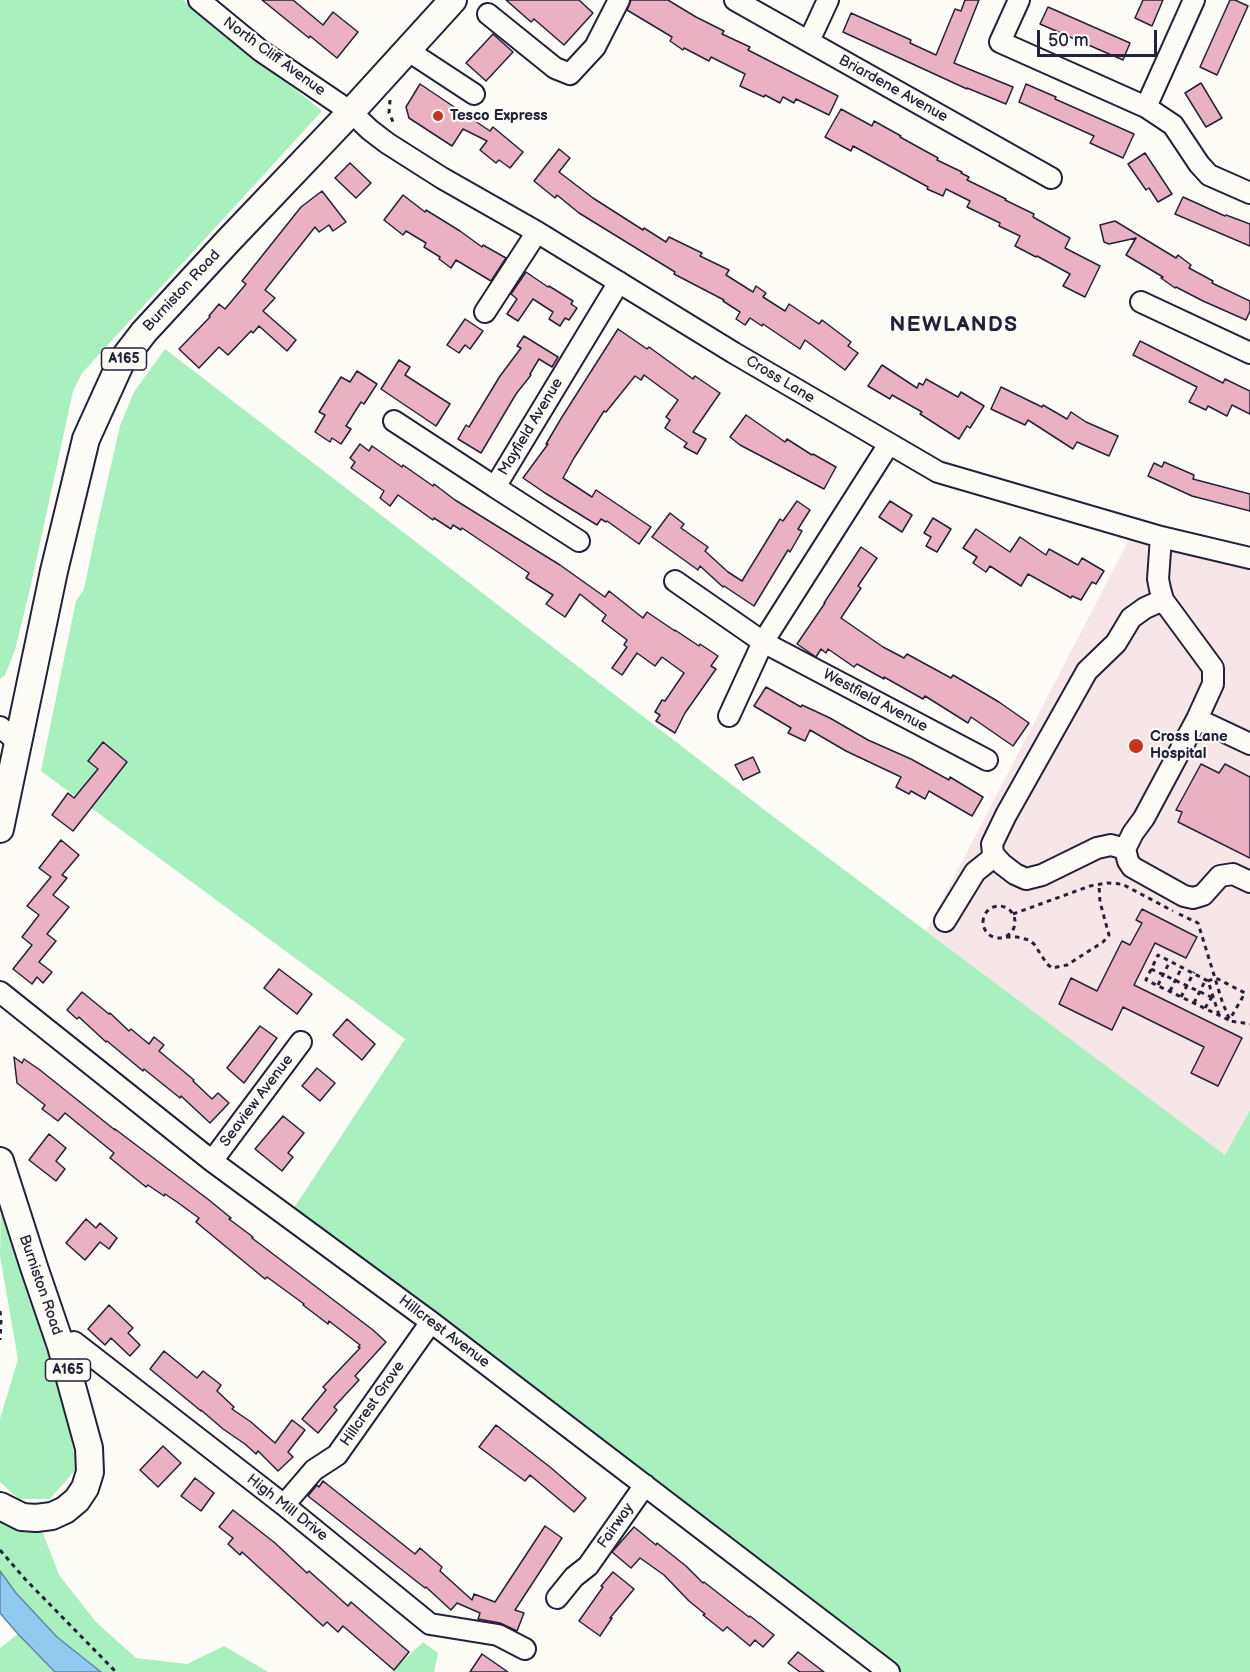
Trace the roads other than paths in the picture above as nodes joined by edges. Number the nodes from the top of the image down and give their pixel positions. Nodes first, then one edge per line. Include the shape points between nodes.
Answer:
1 (199, 0) edge
2 (453, 0) edge
3 (619, 0) edge
4 (735, 0) edge
5 (828, 0) edge
6 (1019, 0) edge
7 (1194, 0) edge
8 (488, 14) dead end
9 (809, 41) junction
10 (407, 50) junction
11 (474, 94) dead end
12 (1146, 107) junction
13 (351, 112) junction
14 (1051, 178) dead end
15 (1250, 193) edge
16 (537, 231) junction
17 (620, 282) junction
18 (1141, 302) dead end
19 (485, 312) dead end
20 (1250, 353) edge
21 (394, 421) dead end
22 (889, 444) junction
23 (495, 487) junction
24 (1161, 537) junction
25 (579, 541) dead end
26 (1250, 558) edge
27 (675, 581) dead end
28 (1164, 600) junction
29 (764, 642) junction
30 (729, 717) dead end
31 (1197, 719) junction
32 (9, 734) edge
33 (1250, 744) edge
34 (987, 760) dead end
35 (0, 829) edge
36 (1125, 849) junction
37 (995, 856) junction
38 (1250, 882) edge
39 (945, 921) dead end
40 (0, 992) edge
41 (301, 1042) dead end
42 (0, 1161) edge
43 (212, 1161) junction
44 (431, 1322) junction
45 (61, 1346) junction
46 (645, 1485) junction
47 (284, 1505) junction
48 (0, 1506) edge
49 (557, 1598) dead end
50 (525, 1649) dead end
51 (889, 1672) edge

1 - 13 street, North Cliff Avenue via 261,51
2 - 10 main road, Burniston Road / A165
3 - 8 street via 595,47 570,74 555,68
4 - 9 street, Briardene Avenue
5 - 9 street
6 - 12 street via 1000,42
7 - 12 street
9 - 14 street, Briardene Avenue
10 - 11 street
10 - 13 main road, Burniston Road / A165
12 - 15 street via 1173,126 1209,175
13 - 16 street, Cross Lane via 396,149
13 - 32 main road, Burniston Road / A165 via 152,324 122,362 86,439
16 - 17 street, Cross Lane
16 - 19 street
17 - 22 street, Cross Lane
17 - 23 street, Mayfield Avenue
18 - 20 street
21 - 23 street
22 - 24 street, Cross Lane via 939,472
22 - 29 street
23 - 25 street, Mayfield Avenue
24 - 26 street, Cross Lane
24 - 28 street via 1158,579
27 - 29 street, Westfield Avenue
28 - 31 street via 1213,668 1213,684
28 - 37 street via 1131,618 1116,643 1087,671 1006,815 992,844
29 - 30 street
29 - 34 street, Westfield Avenue
31 - 33 street
31 - 36 street
32 - 35 main road, Burniston Road / A165
36 - 37 street via 1111,845 1097,848 1026,879
36 - 38 street via 1132,867 1184,896 1203,895 1220,876 1233,874
37 - 39 street via 975,872
40 - 43 street, Hillcrest Avenue
41 - 43 street, Seaview Avenue
42 - 45 main road, Burniston Road / A165
43 - 44 street, Hillcrest Avenue
44 - 46 street, Hillcrest Avenue
44 - 47 street, Hillcrest Grove via 337,1455 314,1470
45 - 47 street, High Mill Drive via 74,1342
45 - 48 main road, Burniston Road / A165 via 89,1449 90,1472 85,1488 76,1500 52,1516 22,1517
46 - 49 street, Fairway via 588,1566
46 - 51 street, Hillcrest Avenue
47 - 50 street, High Mill Drive via 430,1624 498,1635

